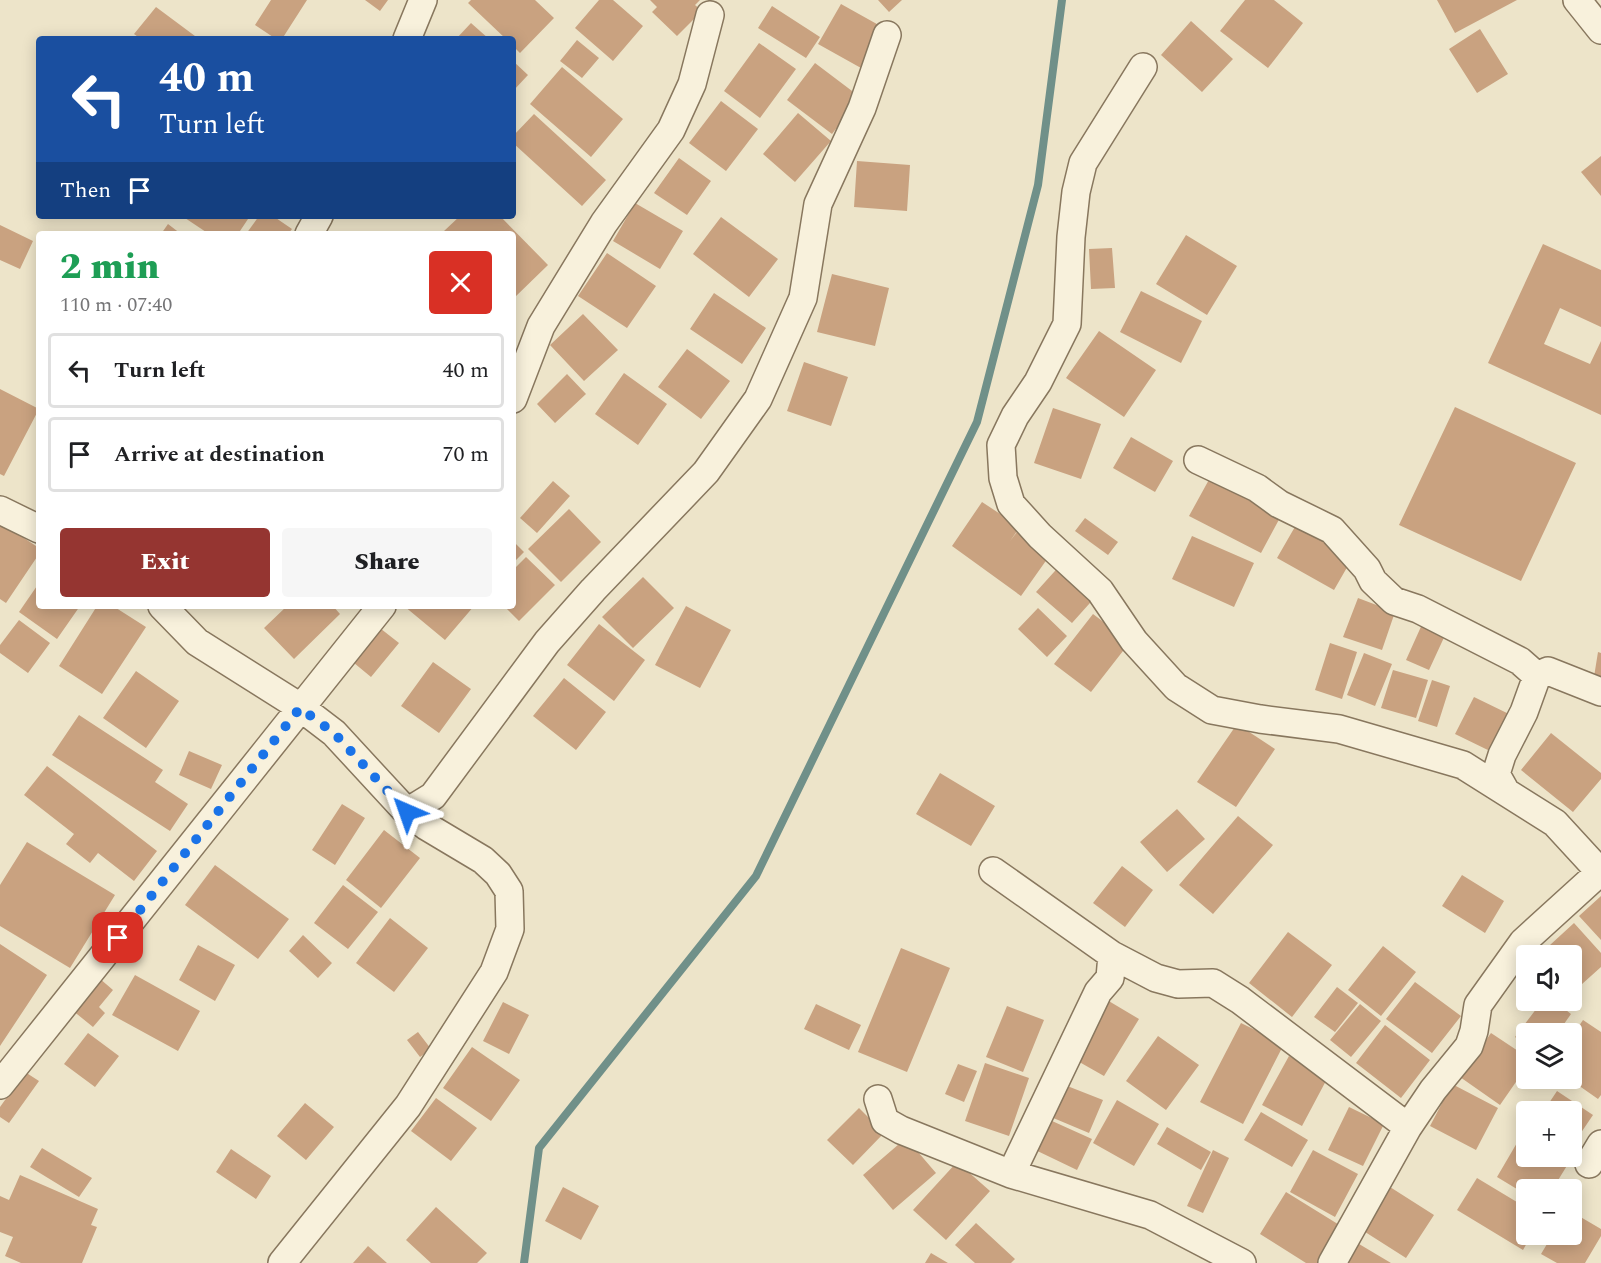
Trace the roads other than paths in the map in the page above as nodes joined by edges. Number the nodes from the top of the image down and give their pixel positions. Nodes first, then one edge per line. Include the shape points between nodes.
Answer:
1 (423, 0) edge
2 (1577, 0) edge
3 (710, 15) dead end
4 (1601, 30) edge
5 (887, 35) dead end
6 (408, 36) edge
7 (1143, 67) dead end
8 (516, 391) edge
9 (1198, 460) dead end
10 (0, 510) edge
11 (36, 528) edge
12 (165, 609) edge
13 (379, 609) edge
14 (1538, 676) junction
15 (1601, 692) edge
16 (300, 708) junction
17 (1505, 790) junction
18 (407, 812) junction
19 (993, 871) dead end
20 (1600, 873) edge
21 (1112, 955) junction
22 (0, 1085) edge
23 (878, 1099) dead end
24 (1408, 1127) junction
25 (1011, 1174) junction
26 (282, 1263) edge
27 (1242, 1263) edge
28 (1332, 1263) edge

1 - 6 street
2 - 4 street
3 - 8 street via 693,84 671,130 603,223 541,327
5 - 18 street via 862,108 818,204 803,298 758,399 706,472 547,642 433,796
7 - 17 street via 1083,164 1071,237 1067,324 1001,445 1003,478 1011,504 1100,591 1134,641 1176,687 1212,710 1339,729 1463,765
9 - 14 street via 1332,530 1394,601 1418,609 1520,661
10 - 11 street
12 - 16 street via 196,642
13 - 16 street
14 - 15 street via 1548,671
14 - 17 street via 1496,774
16 - 18 street via 334,733
16 - 22 street
17 - 20 street via 1555,823
18 - 26 street via 483,860 498,874 509,891 510,929 494,972 408,1106
19 - 21 street
20 - 24 street via 1523,942 1478,1005 1469,1046
21 - 24 street via 1156,978 1178,984 1213,983
21 - 25 street via 1110,978 1098,992
23 - 25 street via 885,1121
24 - 28 street
25 - 27 street via 1150,1215

